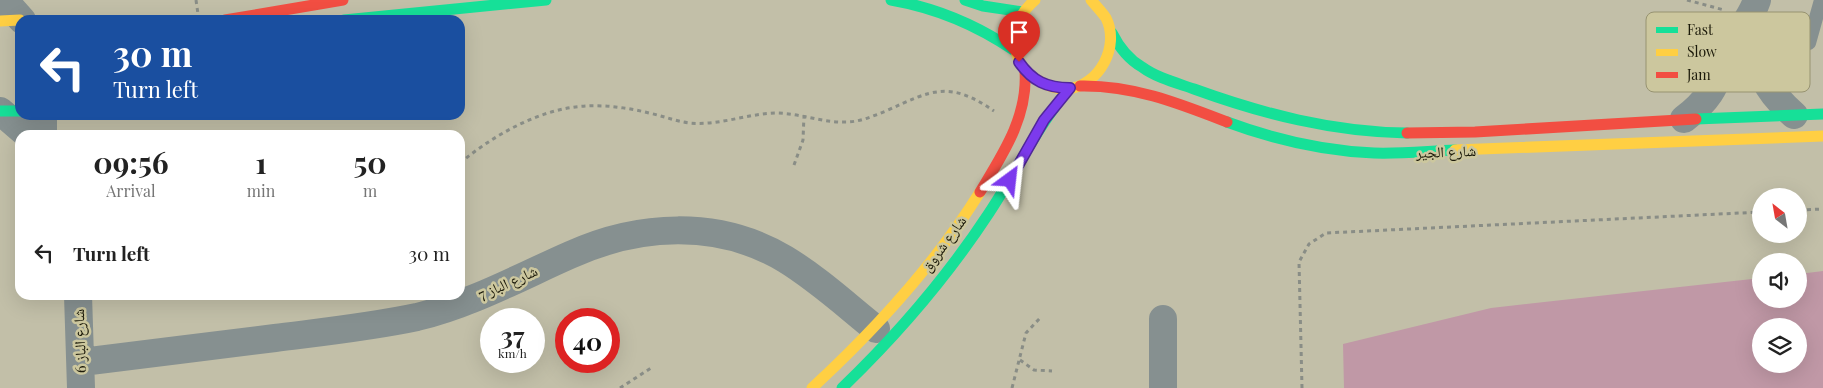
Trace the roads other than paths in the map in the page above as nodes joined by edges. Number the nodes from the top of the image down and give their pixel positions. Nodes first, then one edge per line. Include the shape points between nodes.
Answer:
1 (4, 0) edge
2 (343, 0) edge
3 (546, 0) edge
4 (892, 0) edge
5 (965, 0) edge
6 (1035, 0) edge
7 (1091, 0) edge
8 (1821, 0) edge
9 (1023, 12) junction
10 (17, 15) edge
11 (254, 15) edge
12 (388, 15) edge
13 (15, 20) edge
14 (0, 21) edge
15 (1112, 33) junction
16 (1810, 39) edge
17 (1015, 51) junction
18 (1025, 71) junction
19 (1075, 87) junction
20 (1712, 92) edge
21 (1773, 92) edge
22 (0, 111) edge
23 (15, 111) edge
24 (1794, 114) junction
25 (1823, 114) edge
26 (1684, 119) junction
27 (22, 130) edge
28 (1823, 136) edge
29 (78, 300) edge
30 (1163, 319) dead end
31 (876, 329) junction
32 (81, 375) edge
33 (812, 388) edge
34 (842, 388) edge
35 (1163, 388) edge

1 - 10 street
2 - 11 street
3 - 12 street
4 - 17 street via 972,24
5 - 9 street
6 - 9 street
7 - 15 street, شارع الجير via 1100,8
8 - 16 lane
9 - 17 street via 1014,38
13 - 14 street
15 - 19 street, شارع شروق via 1107,60 1100,72
15 - 26 street, شارع الجير via 1125,54 1144,70 1156,75 1261,112 1347,129 1446,133
17 - 18 street
18 - 19 street, شارع الجير via 1046,86
18 - 31 street, شارع شروق via 1027,99 1017,126 982,189 942,249
19 - 28 street, شارع الجير via 1098,84 1134,88 1251,131 1312,145 1374,153
19 - 34 street, شارع شروق via 1044,120 996,203 950,271 897,334
20 - 26 street
21 - 24 street
22 - 23 street
22 - 27 street
24 - 25 street, شارع الجير
24 - 26 street, شارع الجير
29 - 32 street, شارع الباز 6
30 - 35 street
31 - 32 street, شارع الباز 7 via 815,279 783,258 721,235 659,230 628,234 598,243 491,292 419,316
31 - 33 street, شارع شروق

